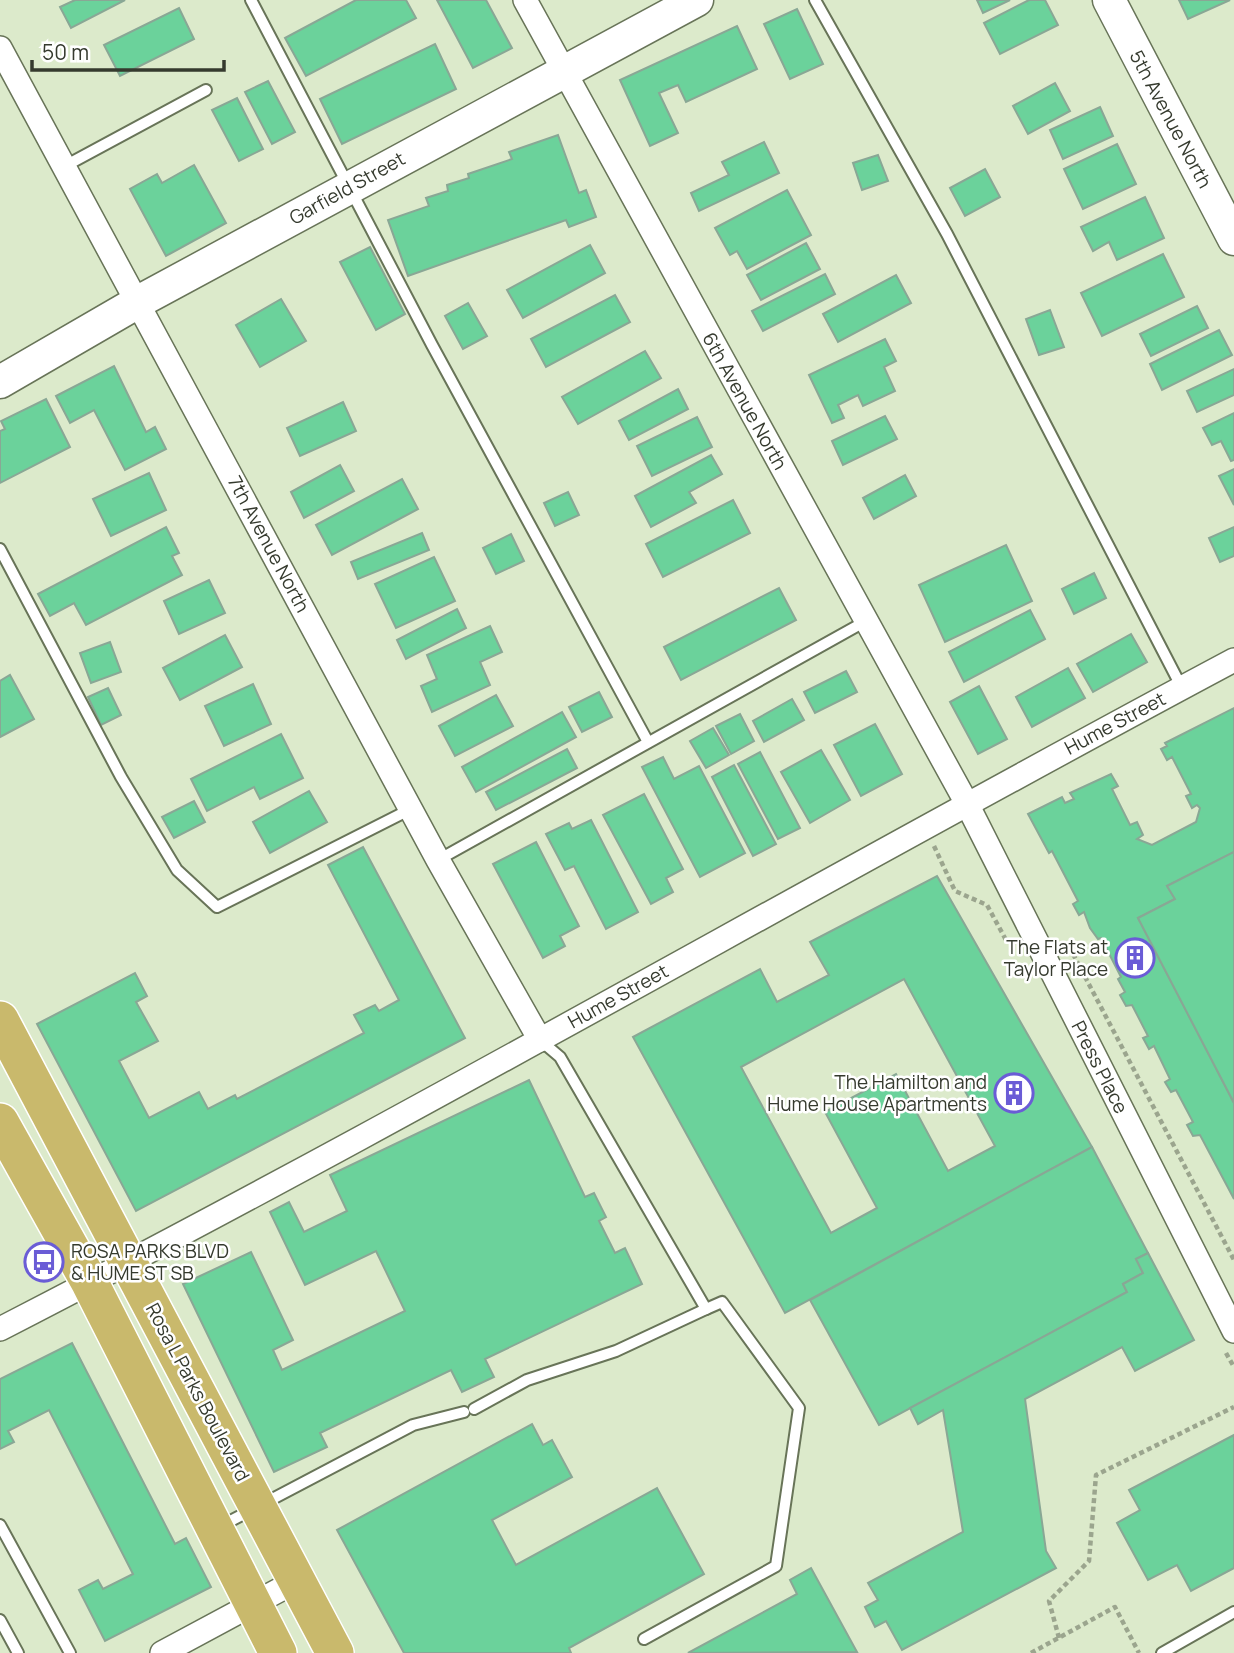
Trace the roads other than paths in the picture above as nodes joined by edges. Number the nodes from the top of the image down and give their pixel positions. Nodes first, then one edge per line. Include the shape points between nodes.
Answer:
1 (251, 0) edge
2 (525, 0) edge
3 (697, 0) edge
4 (815, 0) edge
5 (1109, 0) edge
6 (0, 48) edge
7 (563, 71) junction
8 (206, 90) dead end
9 (65, 166) junction
10 (351, 186) junction
11 (1234, 239) edge
12 (138, 302) junction
13 (0, 382) edge
14 (0, 549) edge
15 (866, 621) junction
16 (1234, 660) edge
17 (1182, 688) junction
18 (648, 742) junction
19 (966, 802) junction
20 (411, 809) junction
21 (438, 860) junction
22 (0, 1020) edge
23 (540, 1040) junction
24 (0, 1122) edge
25 (130, 1261) junction
26 (90, 1283) junction
27 (706, 1309) junction
28 (0, 1329) edge
29 (1234, 1331) edge
30 (258, 1507) junction
31 (0, 1525) edge
32 (214, 1530) junction
33 (298, 1580) junction
34 (251, 1604) junction
35 (1234, 1612) edge
36 (0, 1620) edge
37 (643, 1639) dead end
38 (18, 1653) edge
39 (70, 1653) edge
40 (162, 1653) edge
41 (278, 1653) edge
42 (335, 1653) edge
43 (1162, 1653) edge

1 - 10 lane
2 - 7 street, 6th Avenue North
3 - 7 street, Garfield Street
4 - 17 lane via 947,234
5 - 11 street, 5th Avenue North
6 - 9 street, 7th Avenue North
7 - 10 street, Garfield Street
7 - 15 street, 6th Avenue North
8 - 9 lane
9 - 12 street, 7th Avenue North
10 - 12 street, Garfield Street
10 - 18 lane
12 - 13 street, Garfield Street
12 - 20 street, 7th Avenue North
14 - 20 lane via 121,777 177,870 217,907
15 - 18 lane
15 - 19 street, 6th Avenue North
16 - 17 street, Hume Street
17 - 19 street, Hume Street
18 - 21 lane
19 - 23 street, Hume Street
19 - 29 street, Press Place
20 - 21 street, 7th Avenue North
21 - 23 street, 7th Avenue North
22 - 25 main road, Rosa L Parks Boulevard
23 - 25 street, Hume Street
23 - 27 lane via 559,1057
24 - 26 main road
25 - 26 street, Hume Street
25 - 30 main road, Rosa L Parks Boulevard
26 - 28 street, Hume Street
26 - 32 main road
27 - 30 lane via 617,1351 527,1380 469,1411 413,1425
27 - 37 lane via 722,1302 799,1408 776,1566
30 - 32 lane
30 - 33 main road, Rosa L Parks Boulevard
31 - 39 lane
32 - 34 main road
33 - 34 street
33 - 42 main road, Rosa L Parks Boulevard
34 - 40 street
34 - 41 main road
35 - 43 lane
36 - 38 lane

